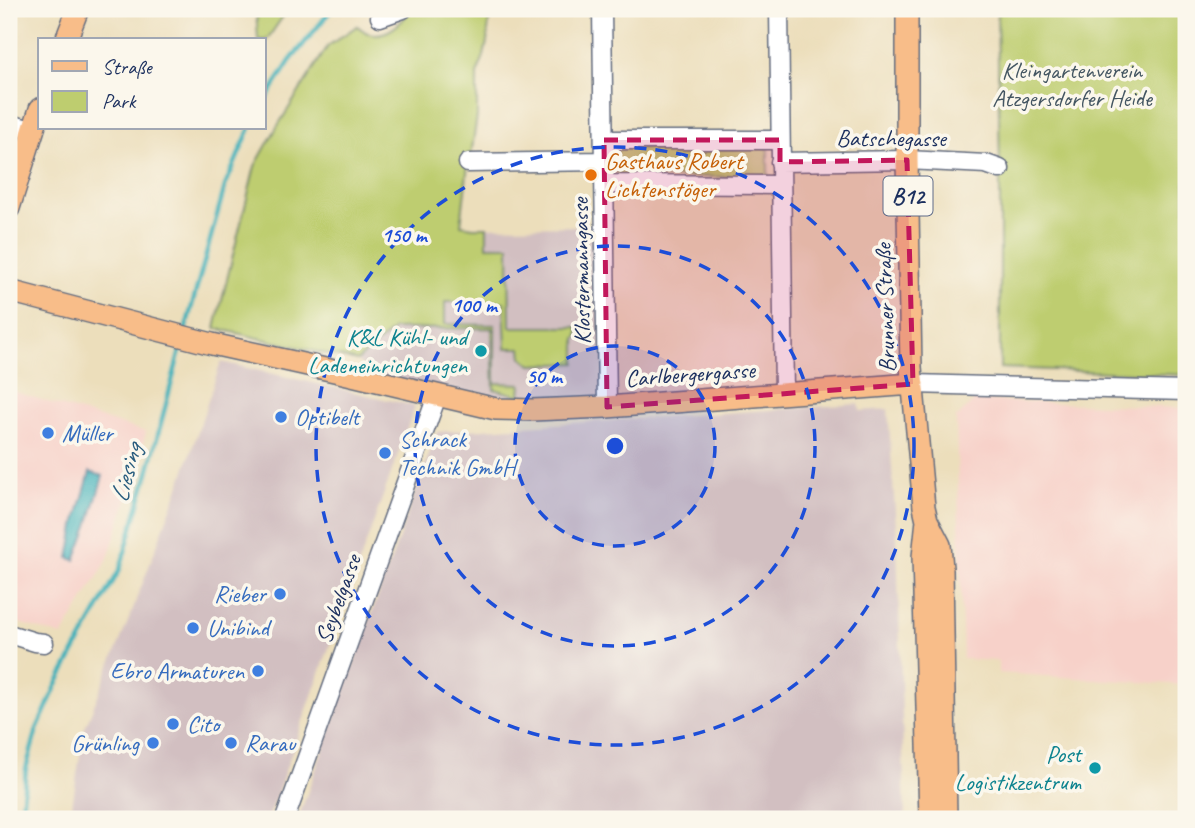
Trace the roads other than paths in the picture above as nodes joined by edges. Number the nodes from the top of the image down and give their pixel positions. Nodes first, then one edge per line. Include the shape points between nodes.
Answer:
1 (78, 9) edge
2 (403, 9) edge
3 (602, 9) edge
4 (779, 9) edge
5 (907, 9) edge
6 (380, 18) dead end
7 (67, 38) edge
8 (38, 114) edge
9 (9, 124) edge
10 (32, 130) junction
11 (604, 139) junction
12 (780, 140) junction
13 (907, 160) junction
14 (605, 161) junction
15 (780, 162) junction
16 (468, 163) dead end
17 (1000, 169) dead end
18 (604, 184) junction
19 (781, 185) junction
20 (9, 208) edge
21 (9, 292) edge
22 (913, 384) junction
23 (1186, 391) edge
24 (784, 393) junction
25 (437, 396) junction
26 (607, 407) junction
27 (927, 520) junction
28 (9, 634) edge
29 (44, 643) dead end
30 (286, 817) edge
31 (930, 819) edge
32 (946, 819) edge

1 - 7 main road
2 - 6 street
3 - 11 street, Klostermanngasse
4 - 12 street
5 - 13 main road, Brunner Straße / B12
8 - 10 main road
9 - 10 street
10 - 20 main road
11 - 12 street
11 - 14 street, Klostermanngasse
12 - 15 street
13 - 15 street, Batschegasse
13 - 17 street, Batschegasse via 986,164
13 - 22 main road, Brunner Straße / B12
14 - 16 street
14 - 18 street, Klostermanngasse
15 - 19 street
18 - 19 street
18 - 26 street, Klostermanngasse
19 - 24 street
21 - 25 main road, Carlbergergasse
22 - 23 street, Carlbergergasse
22 - 24 main road, Carlbergergasse
22 - 27 main road, Brunner Straße / B12
24 - 26 main road, Carlbergergasse
25 - 26 main road, Carlbergergasse via 496,409
25 - 30 street, Seybelgasse
27 - 31 main road, Brunner Straße / B12 via 923,557
27 - 32 main road, Brunner Straße / B12 via 940,545 942,568
28 - 29 street

